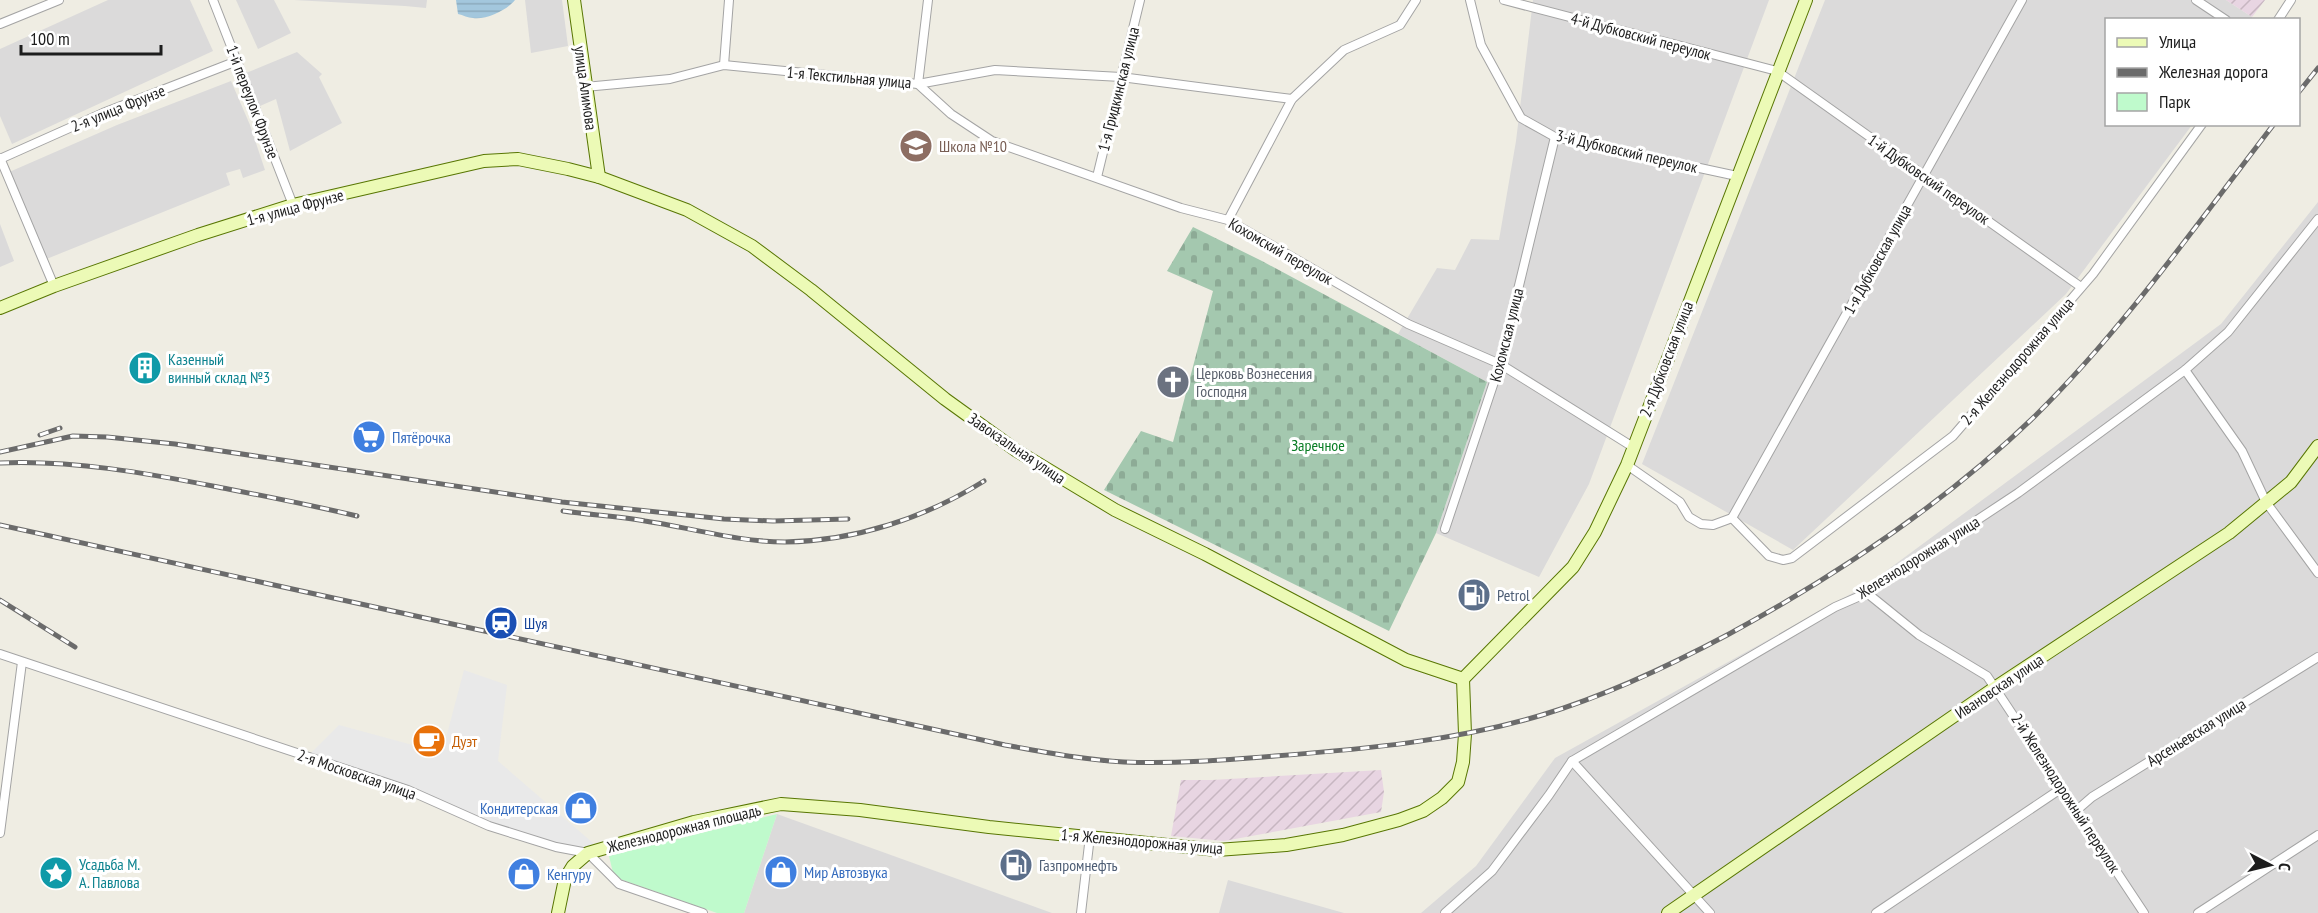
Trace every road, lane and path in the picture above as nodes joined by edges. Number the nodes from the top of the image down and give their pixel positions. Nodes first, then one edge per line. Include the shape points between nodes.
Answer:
1 (59, 0) edge
2 (213, 0) edge
3 (574, 0) edge
4 (729, 0) edge
5 (928, 0) edge
6 (1140, 0) edge
7 (1416, 0) edge
8 (1470, 0) edge
9 (1504, 0) edge
10 (1806, 0) edge
11 (2022, 0) edge
12 (2196, 0) edge
13 (2291, 0) edge
14 (2223, 18) edge
15 (2279, 18) edge
16 (0, 24) edge
17 (237, 61) junction
18 (724, 65) junction
19 (1777, 71) junction
20 (1121, 77) junction
21 (918, 84) junction
22 (585, 87) junction
23 (1292, 99) junction
24 (2201, 126) edge
25 (1555, 136) junction
26 (0, 159) edge
27 (1923, 175) junction
28 (1737, 176) junction
29 (598, 177) junction
30 (1097, 177) junction
31 (293, 205) junction
32 (2318, 219) edge
33 (1228, 220) junction
34 (54, 286) junction
35 (2081, 287) junction
36 (0, 308) edge
37 (1500, 364) junction
38 (2185, 370) junction
39 (2318, 446) edge
40 (1633, 447) junction
41 (1627, 465) junction
42 (2266, 502) junction
43 (1732, 518) junction
44 (1445, 529) dead end
45 (2318, 573) edge
46 (1867, 593) junction
47 (0, 654) edge
48 (2318, 657) edge
49 (22, 662) junction
50 (1463, 679) junction
51 (1996, 687) junction
52 (1572, 761) junction
53 (2062, 788) junction
54 (781, 804) joint
55 (2077, 810) junction
56 (0, 833) edge
57 (2318, 835) edge
58 (1090, 836) junction
59 (588, 854) junction
60 (1693, 894) junction
61 (558, 913) edge
62 (703, 913) edge
63 (1081, 913) edge
64 (1445, 913) edge
65 (1668, 913) edge
66 (1710, 913) edge
67 (1876, 913) edge
68 (2144, 913) edge
69 (2198, 913) edge

1 - 16 street
2 - 17 street, 1-й переулок Фрунзе
3 - 22 main road, улица Алимова
4 - 18 street
5 - 21 street
6 - 20 street, 1-я Гридкинская улица
7 - 23 street via 1400,25 1344,50
8 - 25 street, 3-й Дубковский переулок via 1481,45 1521,118
9 - 19 street, 4-й Дубковский переулок
10 - 19 main road, 2-я Дубковская улица
11 - 27 street, 1-я Дубковская улица
12 - 14 street
13 - 15 street
17 - 26 street, 2-я улица Фрунзе via 103,113
17 - 31 street, 1-й переулок Фрунзе
18 - 21 street, 1-я Текстильная улица
18 - 22 street, 1-я Текстильная улица via 670,79
19 - 27 street, 1-й Дубковский переулок
19 - 28 main road, 2-я Дубковская улица
20 - 21 street, 1-я Текстильная улица via 995,70
20 - 23 street, 1-я Текстильная улица
20 - 30 street, 1-я Гридкинская улица
21 - 30 street, Кохомский переулок via 951,114 992,141
22 - 29 main road, улица Алимова
23 - 33 street
24 - 35 street, 2-я Железнодорожная улица
25 - 28 street, 3-й Дубковский переулок
25 - 37 street, Кохомская улица
26 - 34 street
27 - 35 street, 1-й Дубковский переулок
27 - 43 street, 1-я Дубковская улица
28 - 40 main road, 2-я Дубковская улица
29 - 31 main road, 1-я улица Фрунзе via 518,159 484,161
29 - 50 main road, Завокзальная улица via 687,210 752,246 1008,445 1115,510 1406,660
30 - 33 street, Кохомский переулок via 1181,208
31 - 34 main road, 1-я улица Фрунзе
32 - 38 street, Железнодорожная улица via 2228,332
33 - 37 street, Кохомский переулок via 1408,324
34 - 36 main road, 1-я улица Фрунзе
35 - 43 street, 2-я Железнодорожная улица via 1953,436 1792,558 1769,556
37 - 40 street, Кохомский переулок
37 - 44 street, Кохомская улица
38 - 42 street via 2242,451
38 - 46 street, Железнодорожная улица via 2018,493
39 - 42 main road, Ивановская улица via 2290,482
40 - 41 main road, 2-я Дубковская улица
41 - 43 street via 1680,502 1689,517 1701,524 1713,525
41 - 50 main road, 2-я Дубковская улица via 1595,532 1573,567
42 - 45 street
42 - 51 main road, Ивановская улица via 2229,533
46 - 51 street, 2-й Железнодорожный переулок via 1918,635 1987,676
46 - 52 street, Железнодорожная улица via 1835,607
47 - 49 street, 2-я Московская улица
48 - 55 street, Арсеньевская улица
49 - 56 street
49 - 59 street, 2-я Московская улица via 408,790 489,826
50 - 58 main road, 1-я Железнодорожная улица via 1465,734 1458,782 1423,811 1343,835 1286,845 1217,850
51 - 53 street, 2-й Железнодорожный переулок
51 - 60 main road, Ивановская улица
52 - 60 street
52 - 64 street, Железнодорожная улица via 1491,871
53 - 55 street, 2-й Железнодорожный переулок
53 - 67 street
54 - 58 main road, 1-я Железнодорожная улица
54 - 59 main road, Железнодорожная площадь via 694,822
55 - 68 street, 2-й Железнодорожный переулок
57 - 69 street
58 - 63 street
59 - 61 main road via 565,879
59 - 62 street via 619,884
60 - 65 main road, Ивановская улица
60 - 66 street

